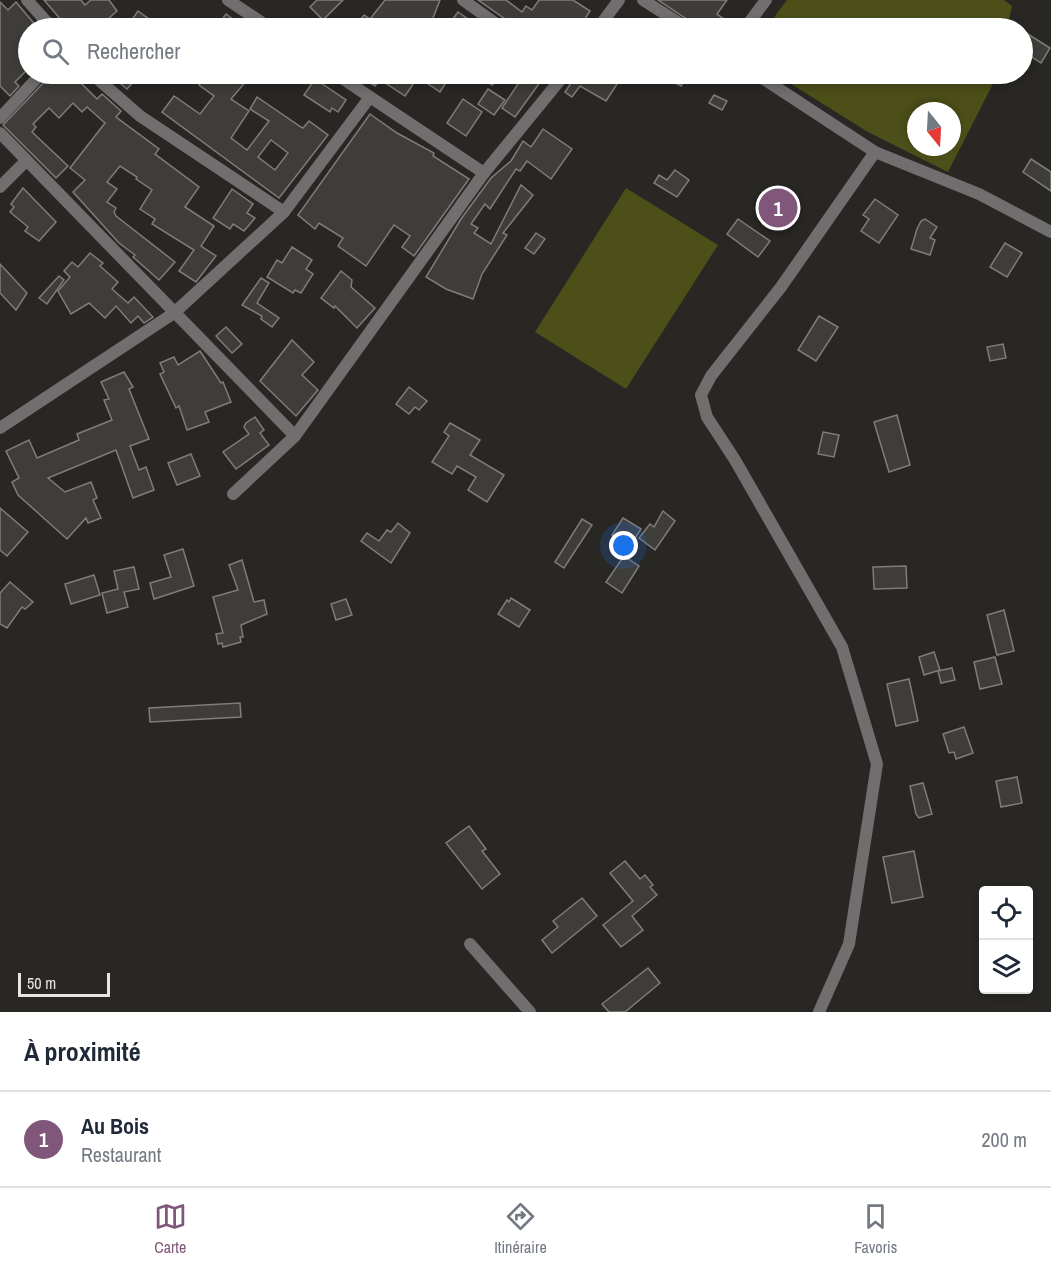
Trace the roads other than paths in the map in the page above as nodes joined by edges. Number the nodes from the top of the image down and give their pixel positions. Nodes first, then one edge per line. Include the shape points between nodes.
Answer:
1 (27, 0) edge
2 (228, 0) edge
3 (463, 0) edge
4 (643, 0) edge
5 (766, 0) edge
6 (612, 2) edge
7 (43, 18) edge
8 (255, 18) edge
9 (488, 18) edge
10 (603, 18) edge
11 (671, 18) edge
12 (753, 18) edge
13 (32, 84) edge
14 (103, 84) edge
15 (351, 84) edge
16 (557, 84) edge
17 (771, 84) edge
18 (370, 97) junction
19 (0, 118) edge
20 (0, 133) edge
21 (875, 152) junction
22 (27, 161) junction
23 (484, 173) junction
24 (0, 187) edge
25 (284, 213) junction
26 (1051, 232) edge
27 (174, 313) junction
28 (0, 428) edge
29 (295, 436) junction
30 (233, 494) dead end
31 (470, 944) dead end
32 (530, 1012) edge
33 (819, 1012) edge

1 - 7 street
2 - 8 street
3 - 9 street
4 - 11 street
5 - 12 street
6 - 10 street
13 - 19 street
14 - 25 street via 140,116
15 - 18 street
16 - 23 street
17 - 21 street
18 - 23 street
18 - 25 street
20 - 22 street
21 - 26 street via 979,194
21 - 33 street via 701,395 707,417 842,647 877,764 849,944
22 - 24 street
22 - 27 street
23 - 29 street
25 - 27 street
27 - 28 street
27 - 29 street
29 - 30 street
31 - 32 street

